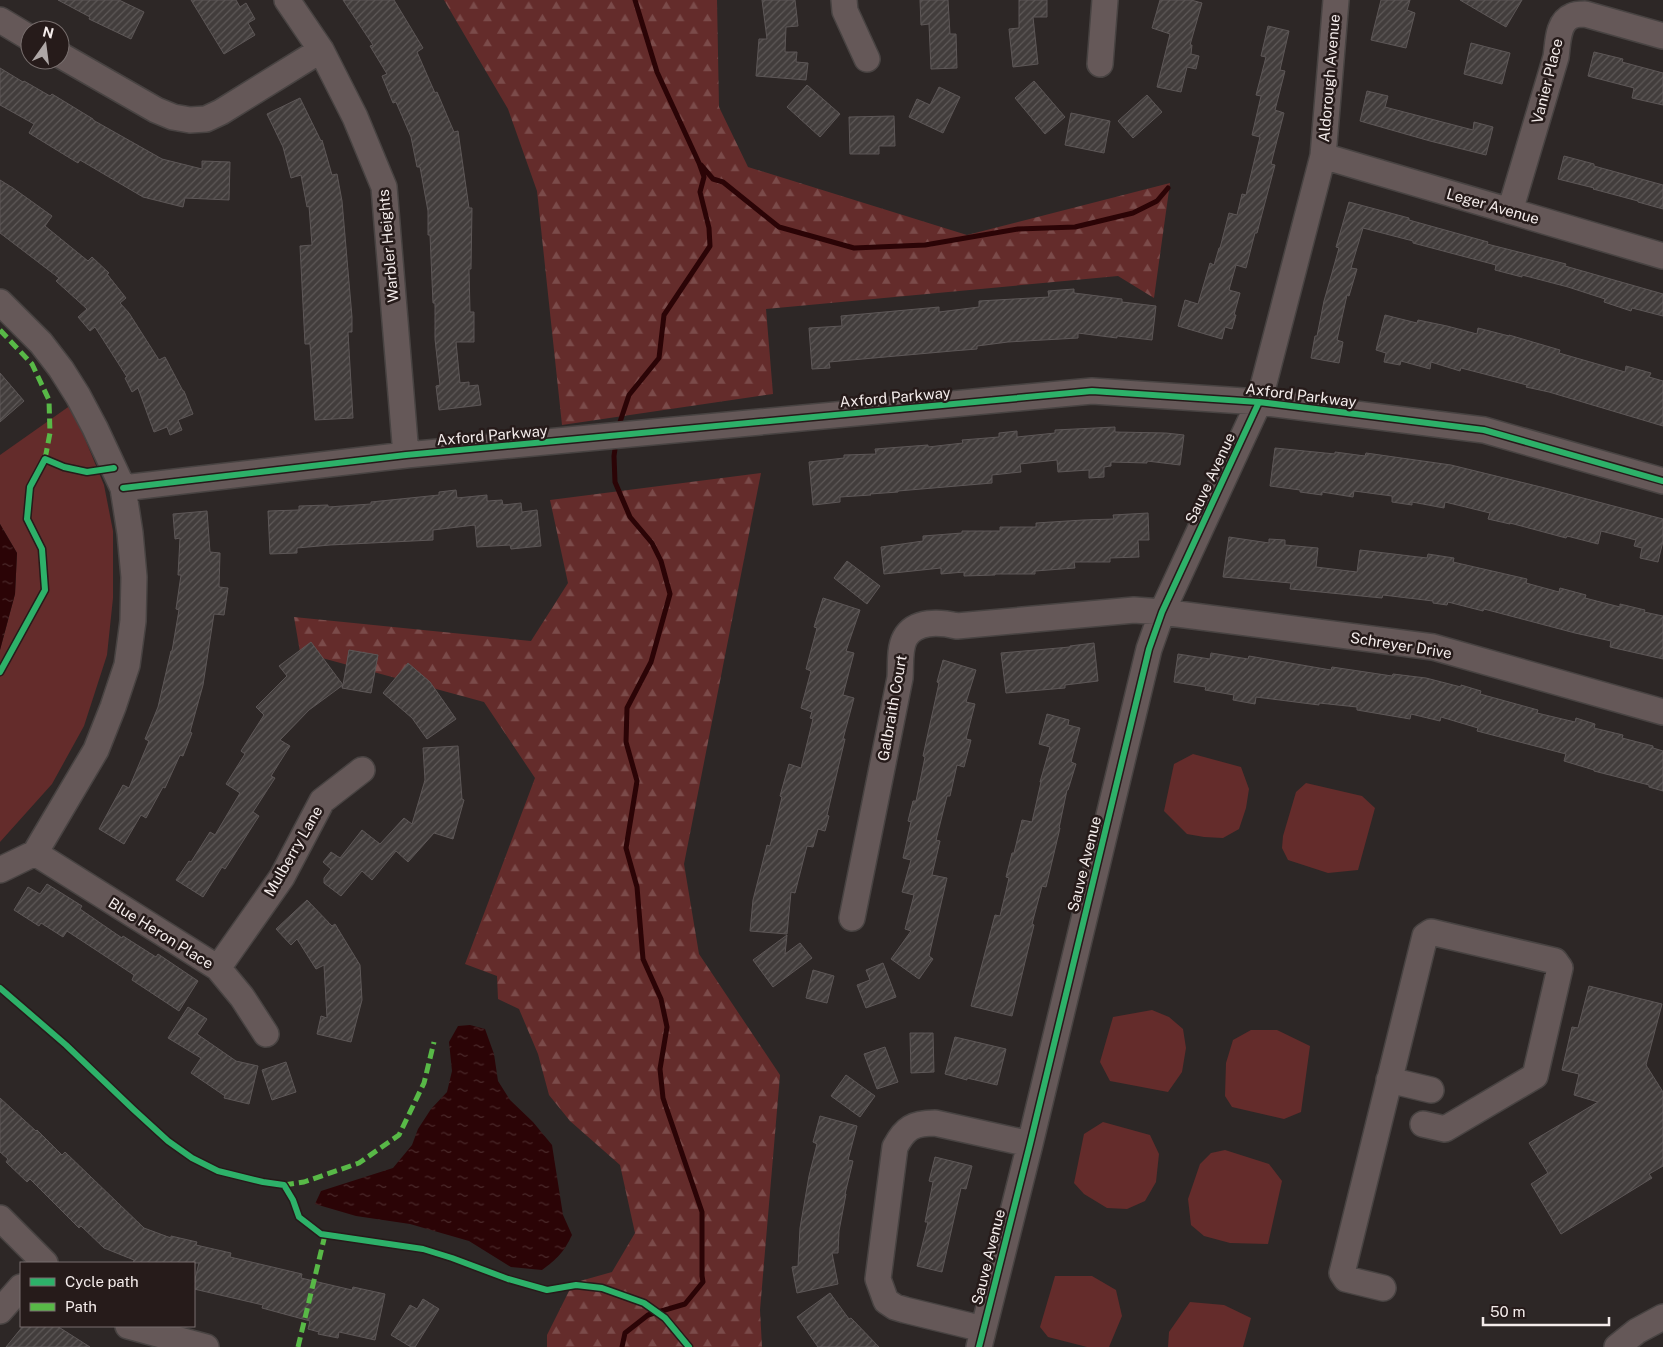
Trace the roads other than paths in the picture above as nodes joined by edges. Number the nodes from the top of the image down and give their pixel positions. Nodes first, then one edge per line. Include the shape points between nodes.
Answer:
1 (287, 0) edge
2 (844, 0) edge
3 (1105, 0) edge
4 (1336, 0) edge
5 (0, 20) edge
6 (20, 32) edge
7 (1663, 36) edge
8 (321, 50) junction
9 (867, 59) dead end
10 (70, 61) edge
11 (1100, 64) dead end
12 (1323, 156) junction
13 (1510, 211) junction
14 (1663, 256) edge
15 (0, 302) edge
16 (1259, 402) junction
17 (406, 455) junction
18 (1663, 481) edge
19 (123, 488) junction
20 (1162, 612) junction
21 (1663, 712) edge
22 (362, 770) dead end
23 (35, 853) junction
24 (0, 870) edge
25 (852, 918) dead end
26 (218, 968) junction
27 (266, 1034) dead end
28 (1389, 1080) junction
29 (1432, 1090) dead end
30 (1423, 1124) dead end
31 (1030, 1144) junction
32 (0, 1218) edge
33 (43, 1262) edge
34 (20, 1288) edge
35 (1383, 1288) dead end
36 (0, 1311) edge
37 (1663, 1317) edge
38 (132, 1327) edge
39 (981, 1338) edge
40 (206, 1347) edge
41 (1617, 1347) edge

1 - 8 street, Warbler Heights
2 - 9 street via 845,11
3 - 11 street
4 - 12 street, Aldorough Avenue
5 - 6 street
7 - 13 street, Vanier Place via 1585,14 1572,16 1563,24
8 - 10 street via 221,112 206,119 190,120 156,110
8 - 17 street, Warbler Heights via 355,117 384,188
12 - 13 street, Leger Avenue
12 - 16 street, Sauve Avenue
13 - 14 street, Leger Avenue
15 - 19 street via 41,343 61,369 83,404
16 - 17 street, Axford Parkway via 1092,391
16 - 18 street, Axford Parkway via 1484,430
16 - 20 street, Sauve Avenue
17 - 19 street, Axford Parkway
19 - 23 street via 134,578 133,621 126,665 96,750
20 - 21 street, Schreyer Drive via 1433,647
20 - 25 street, Galbraith Court via 1125,611 957,626 934,622 915,629 905,637 900,678
20 - 31 street, Sauve Avenue via 1149,649
22 - 26 street, Mulberry Lane via 322,801 282,876
23 - 24 street
23 - 26 street, Blue Heron Place
26 - 27 street, Blue Heron Place
28 - 29 street
28 - 30 street via 1425,936 1431,932 1555,961 1560,968 1534,1076 1445,1129
28 - 35 street via 1342,1273 1346,1278
31 - 39 street, Sauve Avenue
31 - 39 street via 924,1123 911,1126 895,1147 878,1280 883,1296 895,1307
32 - 33 street
34 - 36 street
37 - 41 street
38 - 40 street

